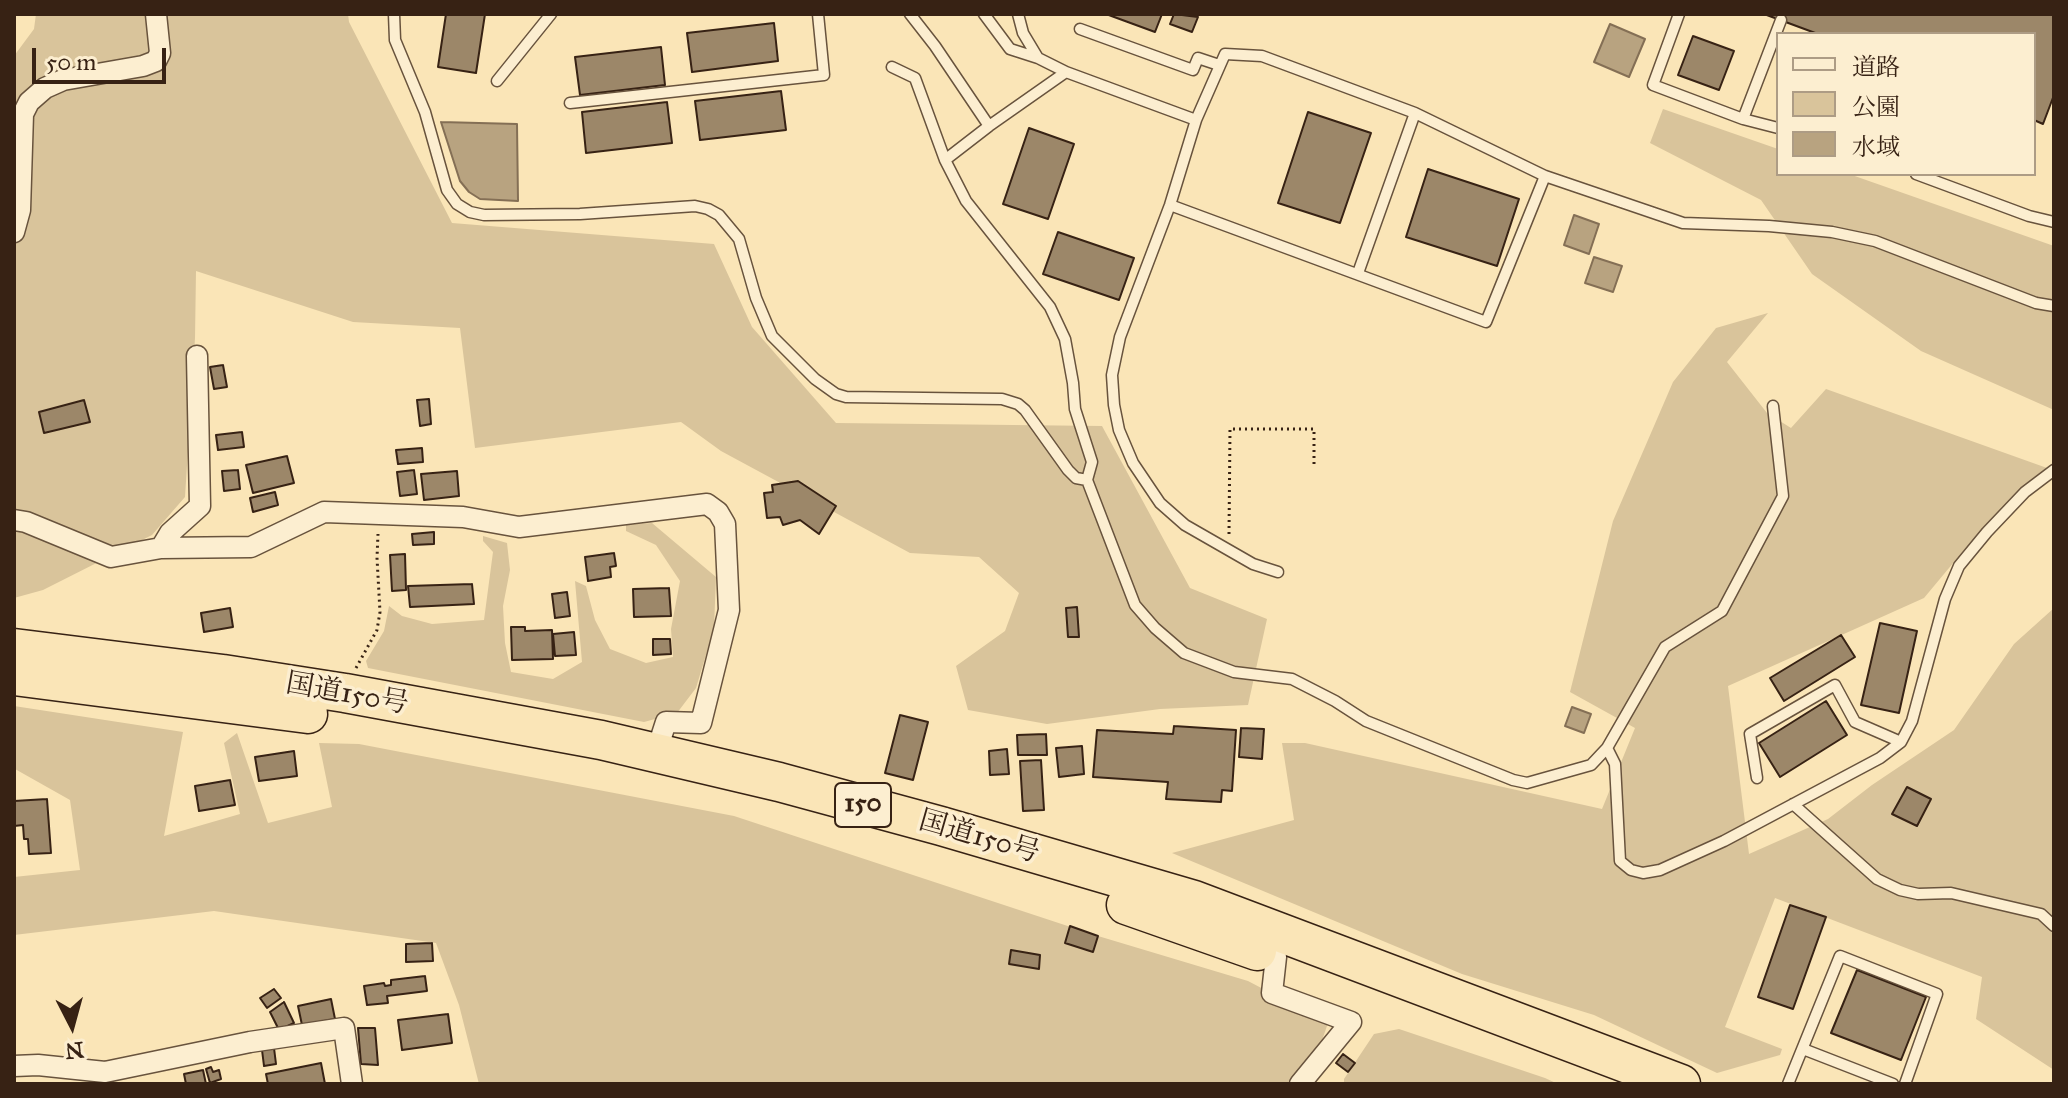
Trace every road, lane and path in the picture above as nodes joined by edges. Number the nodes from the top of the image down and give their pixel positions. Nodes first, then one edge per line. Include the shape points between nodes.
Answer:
1 (156, 14) edge
2 (394, 14) edge
3 (551, 14) edge
4 (818, 14) edge
5 (910, 14) edge
6 (984, 14) edge
7 (1018, 14) edge
8 (1679, 14) edge
9 (1781, 20) dead end
10 (1080, 29) dead end
11 (1776, 32) edge
12 (1776, 33) edge
13 (1038, 58) junction
14 (1219, 65) junction
15 (892, 67) dead end
16 (1066, 72) junction
17 (497, 81) dead end
18 (570, 103) dead end
19 (1415, 113) junction
20 (1743, 119) junction
21 (1196, 120) junction
22 (989, 126) junction
23 (1776, 127) edge
24 (945, 160) junction
25 (1545, 176) junction
26 (1921, 176) edge
27 (1170, 205) junction
28 (2054, 222) edge
29 (14, 232) edge
30 (1358, 273) junction
31 (2054, 306) edge
32 (197, 356) dead end
33 (1773, 406) dead end
34 (1314, 465) dead end
35 (2054, 470) edge
36 (1087, 480) junction
37 (379, 514) junction
38 (14, 520) edge
39 (161, 548) junction
40 (1229, 550) junction
41 (1278, 572) dead end
42 (14, 648) edge
43 (14, 676) edge
44 (345, 693) junction
45 (1901, 742) junction
46 (1607, 748) junction
47 (656, 753) junction
48 (1757, 778) dead end
49 (1793, 804) junction
50 (2054, 926) edge
51 (1276, 957) junction
52 (1803, 1049) junction
53 (14, 1066) edge
54 (352, 1084) edge
55 (1300, 1084) edge
56 (1616, 1084) edge
57 (1681, 1084) edge
58 (1788, 1084) edge
59 (1893, 1084) edge
60 (1905, 1084) edge

1 - 29 street via 156,61 63,80 29,102 23,114 20,210
2 - 36 lane via 395,40 425,112 447,190 457,204 484,215 708,209 739,239 772,336 815,379 846,397 1002,399 1018,404 1068,470
3 - 17 lane
4 - 18 lane via 824,75
5 - 22 lane
6 - 13 lane via 1010,49
7 - 13 lane
8 - 20 lane via 1653,85
9 - 11 lane
10 - 14 lane via 1193,70 1198,58
12 - 20 lane
13 - 16 lane
14 - 19 lane via 1225,54 1262,56
14 - 21 lane
15 - 24 lane via 915,78
16 - 21 lane
16 - 22 lane
19 - 25 lane
19 - 30 lane
20 - 23 lane
21 - 27 lane
22 - 24 lane
24 - 36 lane via 966,201 1050,307 1065,339 1075,409 1092,462
25 - 30 lane via 1486,322
25 - 31 lane via 1683,223 1800,229 1875,241
26 - 28 lane
27 - 30 lane
27 - 40 lane via 1120,337 1112,375 1114,405 1119,430 1144,483 1185,525
32 - 39 street via 200,506
33 - 46 lane via 1783,496 1722,611 1665,647
34 - 40 path via 1314,429 1230,429
35 - 45 lane via 2015,502 1959,566
36 - 46 lane via 1135,605 1184,653 1234,672 1292,679 1366,721 1513,780 1527,783 1591,765
37 - 39 street via 324,512 251,547
37 - 44 path via 379,621
37 - 47 street via 463,517 519,527 707,504 718,512 725,524 729,610 701,723 666,722
38 - 39 street via 111,557
40 - 41 lane
42 - 44 highway, 国道150号 / 150
43 - 51 highway, 国道150号 / 150 via 317,715 609,767 768,802 1106,898
44 - 47 highway, 国道150号 / 150
45 - 48 lane via 1855,722 1835,685 1750,734
45 - 49 lane
46 - 49 lane via 1615,764 1620,861 1631,870 1660,870
47 - 57 highway, 国道150号 / 150 via 941,826 1194,900
49 - 50 lane via 1877,879 1900,890 1951,893 2041,914
51 - 55 street via 1272,993 1351,1022
51 - 56 highway, 国道150号 / 150
52 - 58 lane
52 - 59 lane
52 - 60 lane via 1840,956 1937,994
53 - 54 street via 105,1072 344,1028

